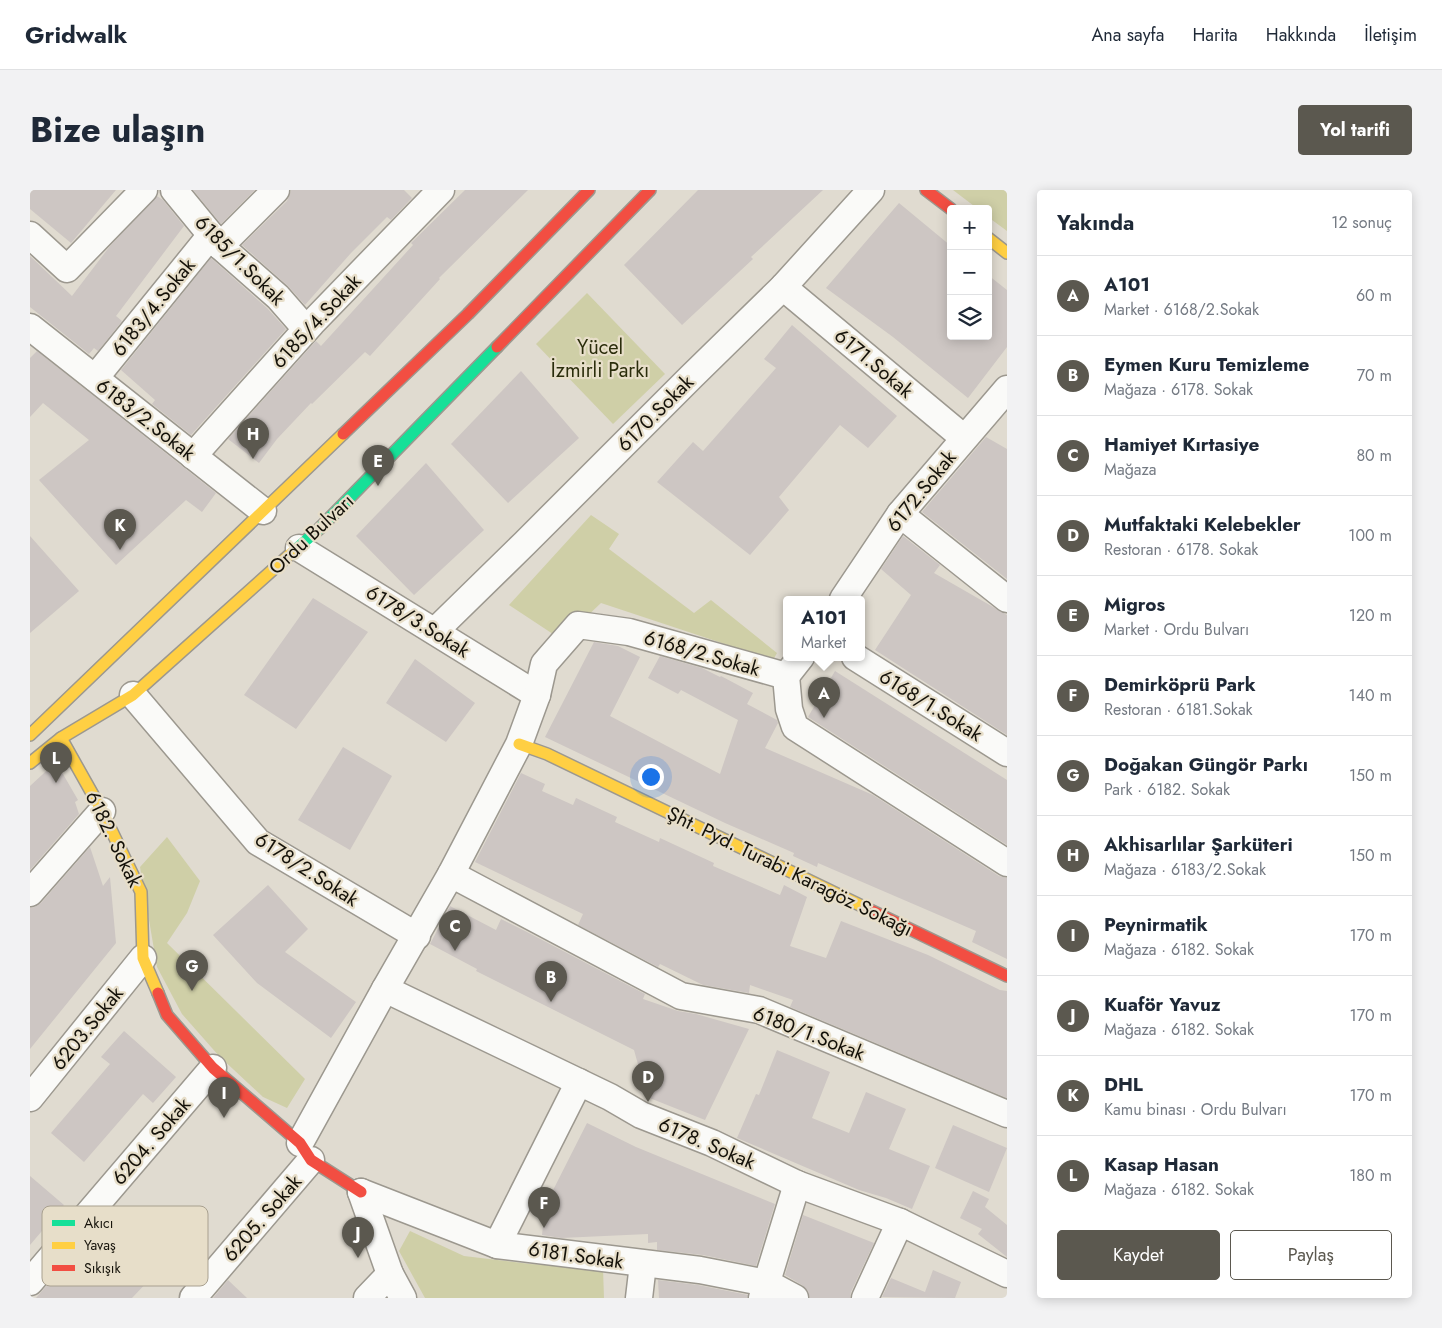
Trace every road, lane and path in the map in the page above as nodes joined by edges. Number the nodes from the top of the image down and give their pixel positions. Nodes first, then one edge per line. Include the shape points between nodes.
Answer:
1 (144, 190) edge
2 (174, 190) edge
3 (276, 190) edge
4 (441, 190) edge
5 (589, 190) edge
6 (650, 190) edge
7 (871, 190) edge
8 (926, 190) edge
9 (947, 206) edge
10 (30, 235) edge
11 (216, 241) junction
12 (992, 241) edge
13 (1007, 252) edge
14 (784, 288) junction
15 (31, 330) edge
16 (306, 330) junction
17 (95, 378) junction
18 (1007, 388) edge
19 (964, 438) junction
20 (193, 456) junction
21 (263, 511) junction
22 (900, 514) junction
23 (299, 548) junction
24 (1005, 594) edge
25 (845, 596) edge
26 (435, 631) junction
27 (861, 661) edge
28 (794, 667) edge
29 (133, 695) junction
30 (537, 695) junction
31 (30, 734) edge
32 (61, 738) junction
33 (519, 744) junction
34 (1007, 753) edge
35 (30, 763) edge
36 (102, 811) junction
37 (1007, 863) edge
38 (451, 874) junction
39 (30, 893) edge
40 (416, 936) junction
41 (143, 958) junction
42 (1007, 976) edge
43 (385, 989) junction
44 (213, 1068) junction
45 (578, 1082) junction
46 (30, 1098) edge
47 (1007, 1114) edge
48 (306, 1152) junction
49 (797, 1184) junction
50 (361, 1192) junction
51 (95, 1206) edge
52 (900, 1222) junction
53 (497, 1245) junction
54 (644, 1264) junction
55 (42, 1268) edge
56 (390, 1274) junction
57 (1007, 1274) edge
58 (208, 1279) edge
59 (30, 1282) edge
60 (202, 1286) edge
61 (765, 1291) edge
62 (193, 1298) edge
63 (367, 1298) edge
64 (403, 1298) edge
65 (639, 1298) edge
66 (795, 1298) edge
67 (865, 1298) edge

1 - 10 street via 67,269
2 - 11 street, 6185/1.Sokak
3 - 11 street, 6183/4.Sokak
4 - 16 street, 6185/4.Sokak
5 - 21 main road via 468,314
6 - 23 main road, Ordu Bulvarı
7 - 14 street, 6170.Sokak
8 - 9 main road
11 - 16 street, 6185/1.Sokak via 278,297
11 - 17 street, 6183/4.Sokak
12 - 13 main road
14 - 19 street, 6171.Sokak
14 - 26 street, 6170.Sokak
15 - 17 street, 6183/2.Sokak
16 - 20 street, 6185/4.Sokak
17 - 20 street, 6183/2.Sokak
18 - 19 street, 6172.Sokak
19 - 22 street, 6172.Sokak
20 - 21 street, 6183/2.Sokak
21 - 31 main road
22 - 24 street
22 - 25 street, 6172.Sokak
23 - 26 street, 6178/3.Sokak
23 - 29 main road, Ordu Bulvarı
26 - 30 street, 6178/3.Sokak
27 - 34 street, 6168/1.Sokak
28 - 30 street, 6168/2.Sokak via 629,632 578,625 544,664
28 - 37 street, 6168/2.Sokak via 789,709 795,727
29 - 32 main road, Ordu Bulvarı
29 - 40 street, 6178/2.Sokak via 258,842
30 - 33 street
31 - 32 main road
32 - 35 main road, Ordu Bulvarı
32 - 36 main road, 6182. Sokak
33 - 38 street
33 - 42 main road, Şht. Pyd. Turabi Karagöz Sokağı via 547,754
36 - 39 street
36 - 41 main road, 6182. Sokak via 141,892
38 - 40 street
38 - 47 street, 6180/1.Sokak via 681,996 759,1010
40 - 43 street
41 - 44 main road, 6182. Sokak via 167,1015
41 - 46 street, 6203.Sokak
43 - 45 street, 6178. Sokak
43 - 48 street
44 - 48 main road, 6182. Sokak
44 - 51 street, 6204. Sokak
45 - 49 street, 6178. Sokak via 641,1115 712,1143
45 - 53 street
48 - 50 main road, 6182. Sokak
48 - 58 street, 6205. Sokak
49 - 52 street, 6178. Sokak
49 - 61 street
50 - 53 street, 6181.Sokak
50 - 56 street
52 - 57 street, 6178. Sokak
52 - 67 street
53 - 54 street, 6181.Sokak
54 - 61 street, 6181.Sokak via 700,1270
54 - 65 street
55 - 59 street, 6204. Sokak
56 - 63 street
56 - 64 street
60 - 62 street, 6205. Sokak
61 - 66 street, 6181.Sokak

